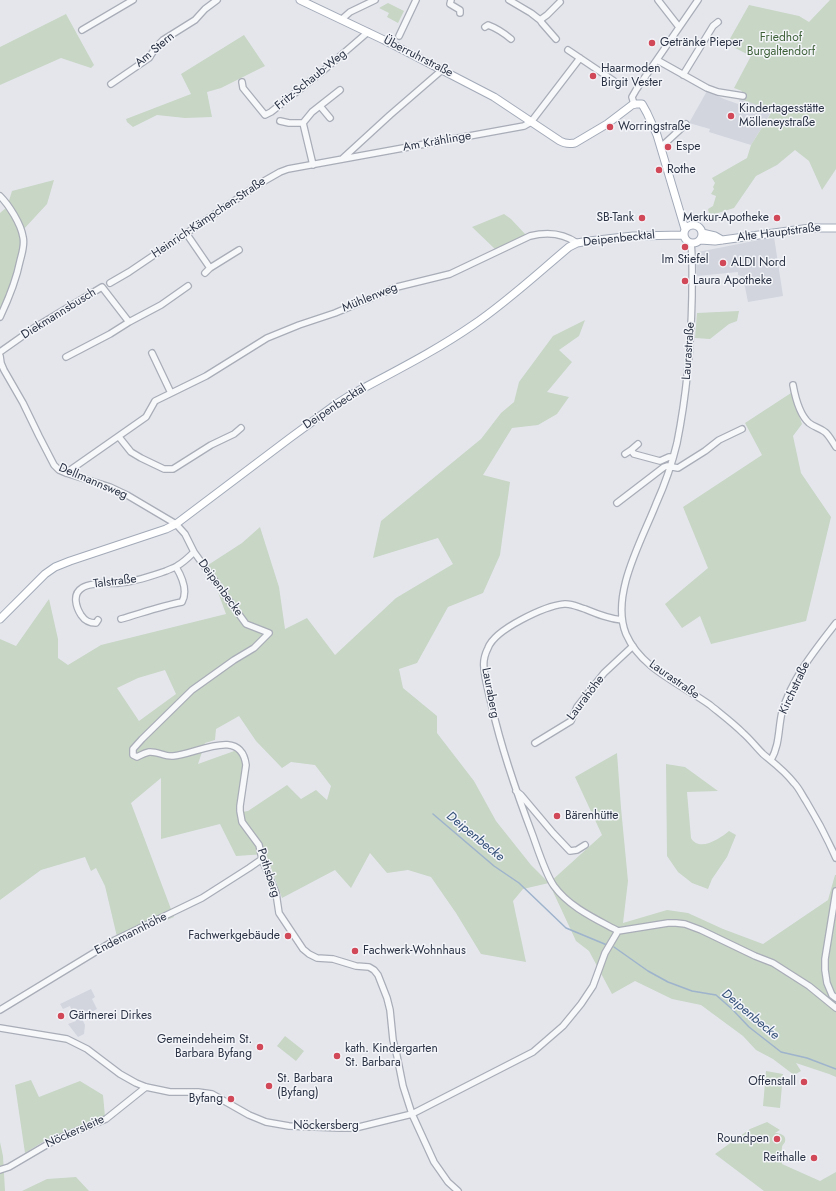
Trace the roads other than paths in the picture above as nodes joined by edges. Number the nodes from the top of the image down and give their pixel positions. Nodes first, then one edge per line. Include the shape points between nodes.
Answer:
1 (133, 0) edge
2 (217, 0) edge
3 (300, 0) edge
4 (375, 0) edge
5 (416, 0) edge
6 (451, 0) edge
7 (509, 0) edge
8 (658, 0) edge
9 (698, 0) edge
10 (560, 2) dead end
11 (460, 13) dead end
12 (342, 19) junction
13 (540, 20) junction
14 (718, 22) dead end
15 (485, 27) dead end
16 (679, 27) junction
17 (82, 30) dead end
18 (368, 32) junction
19 (399, 36) dead end
20 (556, 38) dead end
21 (511, 39) dead end
22 (568, 50) dead end
23 (580, 58) junction
24 (657, 60) junction
25 (442, 70) junction
26 (683, 74) junction
27 (614, 80) dead end
28 (242, 82) dead end
29 (111, 84) dead end
30 (340, 90) dead end
31 (743, 96) dead end
32 (634, 104) junction
33 (320, 106) junction
34 (330, 118) dead end
35 (280, 121) dead end
36 (531, 122) junction
37 (302, 123) junction
38 (686, 124) dead end
39 (661, 147) junction
40 (342, 159) junction
41 (313, 164) junction
42 (0, 196) edge
43 (680, 211) junction
44 (692, 225) junction
45 (836, 228) edge
46 (685, 232) junction
47 (186, 233) junction
48 (701, 236) junction
49 (691, 242) junction
50 (577, 243) junction
51 (239, 250) dead end
52 (210, 268) junction
53 (205, 273) dead end
54 (110, 283) dead end
55 (188, 286) dead end
56 (0, 317) edge
57 (129, 322) junction
58 (0, 352) edge
59 (152, 353) dead end
60 (0, 356) edge
61 (66, 358) dead end
62 (793, 385) dead end
63 (171, 393) junction
64 (241, 428) dead end
65 (742, 429) dead end
66 (118, 437) junction
67 (638, 444) dead end
68 (836, 447) edge
69 (631, 450) junction
70 (625, 454) dead end
71 (673, 457) junction
72 (671, 466) junction
73 (66, 473) junction
74 (616, 503) dead end
75 (176, 524) junction
76 (194, 552) junction
77 (176, 567) junction
78 (0, 619) edge
79 (121, 619) dead end
80 (98, 620) dead end
81 (622, 620) junction
82 (836, 623) edge
83 (269, 632) joint
84 (633, 646) junction
85 (535, 743) dead end
86 (771, 760) junction
87 (516, 791) junction
88 (585, 845) dead end
89 (836, 858) edge
90 (262, 859) junction
91 (836, 891) edge
92 (618, 931) junction
93 (836, 998) edge
94 (836, 1008) edge
95 (0, 1010) edge
96 (0, 1028) edge
97 (146, 1087) junction
98 (412, 1114) junction
99 (0, 1170) edge
100 (458, 1191) edge

1 - 17 street
2 - 29 street, Am Stern via 195,20 163,40 149,58
3 - 12 main road, Überruhrstraße
4 - 12 street via 350,12
5 - 19 street
6 - 11 street via 450,4 460,10
7 - 13 street
8 - 16 street
9 - 16 street
10 - 13 street
12 - 18 main road, Überruhrstraße
13 - 20 street
14 - 26 street via 712,26
15 - 21 street via 488,25
16 - 24 street
18 - 25 main road, Überruhrstraße
18 - 28 street, Fritz-Schaub-Weg via 265,115 243,88
22 - 23 street
23 - 27 street
23 - 36 street
24 - 26 street
24 - 32 street via 633,94
25 - 36 main road, Überruhrstraße via 494,97
25 - 40 street
26 - 31 street via 707,88
30 - 33 street
32 - 36 main road, Überruhrstraße via 583,139 570,144 560,142
32 - 39 main road via 642,104 646,110
33 - 34 street
33 - 37 street
35 - 37 street
36 - 40 street, Am Krählinge via 524,126
37 - 41 street
38 - 39 street
39 - 43 main road
40 - 41 street, Heinrich-Kämpchen-Straße
41 - 47 street, Heinrich-Kämpchen-Straße via 288,169 273,176
42 - 56 street via 22,230 24,238 15,283
43 - 44 main road
43 - 46 main road
44 - 46 main road via 688,226
44 - 48 main road via 699,227
45 - 48 main road, Alte Hauptstraße via 780,231 715,241
46 - 49 main road via 685,238
46 - 50 main road, Deipenbecktal
47 - 52 street
47 - 54 street, Heinrich-Kämpchen-Straße
48 - 49 main road via 698,242
49 - 71 street, Laurastraße via 691,335 687,388
50 - 63 street, Mühlenweg via 550,233 530,236 450,274 397,287 267,338 206,376
50 - 75 main road, Deipenbecktal via 472,326 335,405
51 - 52 street
52 - 53 street
55 - 57 street via 161,305
57 - 58 street, Diekmannsbusch via 102,287
57 - 61 street
59 - 63 street
60 - 73 street, Dellmannsweg via 4,370 24,402 51,461 59,470
62 - 68 street via 794,394 807,422 826,432
63 - 66 street, Mühlenweg via 155,401 146,417
64 - 66 street via 173,469 164,469 141,458 131,452
65 - 72 street via 719,440 685,465 678,468
66 - 73 street, Mühlenweg
67 - 69 street
69 - 70 street
69 - 71 street via 634,454 660,461
71 - 72 street, Laurastraße
72 - 74 street via 664,467
72 - 81 street, Laurastraße via 631,562 623,600
73 - 75 street, Dellmannsweg via 126,494
75 - 76 street via 185,534
75 - 78 main road, Deipenbecktal via 55,567
76 - 77 street, Talstraße
76 - 83 street, Deipenbecke via 246,624
77 - 79 street via 184,589 182,602
77 - 80 street, Talstraße via 132,581 82,587 76,596 78,610 85,621 96,623
81 - 84 street, Laurastraße
81 - 87 street, Lauraberg via 567,603 548,608 505,629 488,646 484,667 485,678
82 - 86 street, Kirchstraße via 809,658 789,695 782,712 776,751
83 - 90 street, Pothsberg via 254,648 192,690 132,751 137,757 147,752 171,756 211,746 238,748 246,765 240,806 242,822 259,845
84 - 85 street, Laurahöhe via 604,673 577,707 571,721
84 - 86 street, Laurastraße via 657,670 720,713
86 - 89 street, Laurastraße via 795,783
87 - 88 street, Lauraberg via 570,850 577,850
87 - 92 street, Lauraberg via 554,886 580,910
90 - 95 street, Endemannhöhe via 202,898 115,940
90 - 98 street, Pothsberg via 276,893 279,913 306,952 317,958 333,958 369,967 378,975 390,1010 403,1086
91 - 93 street via 825,970 826,983
92 - 94 street via 668,923 685,924 780,967
92 - 98 street, Nöckersberg via 605,953 593,986 581,1004 548,1039 533,1052
96 - 97 street, Nöckersberg via 67,1039 87,1049 120,1074
97 - 98 street, Nöckersberg via 176,1093 212,1094 257,1119 289,1126 355,1128
97 - 99 street, Nöckersleite via 106,1118 54,1140
98 - 100 street, Pothsberg via 434,1162

